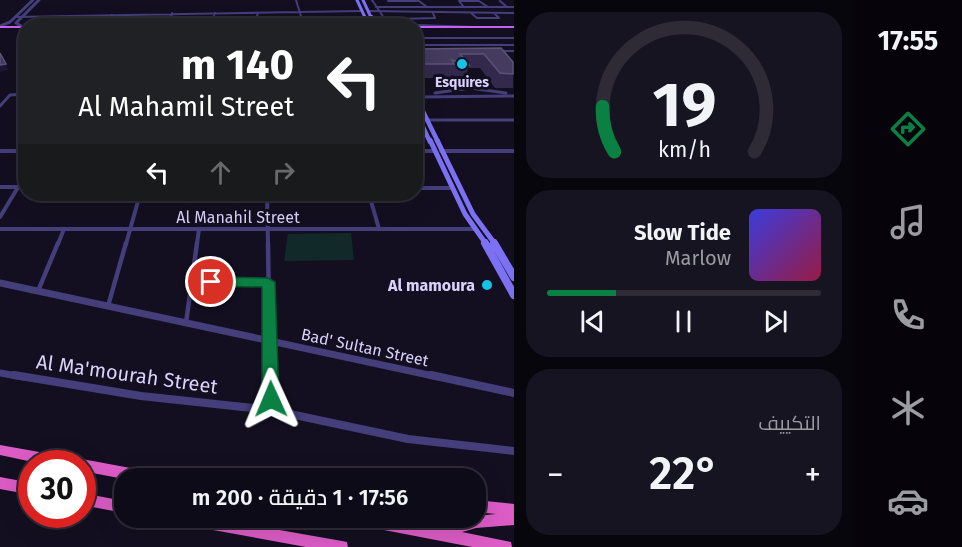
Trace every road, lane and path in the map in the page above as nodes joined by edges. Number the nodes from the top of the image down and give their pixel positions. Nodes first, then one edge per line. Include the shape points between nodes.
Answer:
1 (33, 0) edge
2 (39, 0) edge
3 (296, 0) edge
4 (357, 0) edge
5 (363, 0) edge
6 (372, 0) edge
7 (388, 1) edge
8 (441, 1) edge
9 (482, 1) edge
10 (500, 1) edge
11 (422, 2) edge
12 (459, 2) edge
13 (376, 7) junction
14 (392, 7) junction
15 (427, 7) junction
16 (446, 7) junction
17 (464, 7) junction
18 (488, 7) junction
19 (507, 7) junction
20 (513, 7) edge
21 (362, 11) junction
22 (297, 12) junction
23 (172, 13) junction
24 (189, 13) junction
25 (215, 13) junction
26 (258, 13) junction
27 (278, 13) junction
28 (344, 13) junction
29 (379, 13) junction
30 (396, 13) junction
31 (432, 13) junction
32 (451, 13) junction
33 (471, 13) junction
34 (494, 13) junction
35 (513, 13) edge
36 (370, 14) junction
37 (111, 15) junction
38 (95, 16) joint
39 (364, 16) edge
40 (15, 17) junction
41 (22, 17) junction
42 (113, 18) edge
43 (171, 18) edge
44 (188, 18) edge
45 (214, 18) edge
46 (256, 18) edge
47 (278, 18) edge
48 (297, 18) edge
49 (300, 18) edge
50 (324, 18) edge
51 (372, 18) edge
52 (375, 18) edge
53 (383, 18) edge
54 (399, 18) joint
55 (457, 20) dead end
56 (0, 26) edge
57 (423, 26) edge
58 (18, 27) edge
59 (475, 27) junction
60 (513, 27) edge
61 (18, 29) edge
62 (0, 31) edge
63 (423, 31) edge
64 (423, 31) edge
65 (513, 32) edge
66 (423, 38) edge
67 (454, 38) junction
68 (513, 38) edge
69 (423, 45) edge
70 (459, 45) junction
71 (513, 45) edge
72 (464, 51) edge
73 (494, 51) edge
74 (513, 51) edge
75 (18, 94) edge
76 (423, 94) edge
77 (513, 94) edge
78 (423, 95) edge
79 (0, 106) edge
80 (423, 120) edge
81 (513, 120) edge
82 (423, 125) edge
83 (513, 150) edge
84 (0, 151) edge
85 (18, 151) edge
86 (423, 151) edge
87 (438, 151) junction
88 (0, 187) edge
89 (18, 187) joint
90 (423, 188) edge
91 (452, 188) junction
92 (138, 201) edge
93 (267, 201) edge
94 (371, 201) edge
95 (0, 217) edge
96 (0, 229) edge
97 (64, 229) junction
98 (130, 229) junction
99 (199, 229) junction
100 (267, 229) junction
101 (379, 229) junction
102 (475, 230) junction
103 (513, 277) edge
104 (192, 282) junction
105 (268, 282) junction
106 (0, 283) edge
107 (38, 291) junction
108 (513, 295) edge
109 (108, 306) junction
110 (186, 323) junction
111 (270, 341) junction
112 (0, 373) edge
113 (513, 393) edge
114 (271, 410) junction
115 (0, 450) edge
116 (18, 453) edge
117 (513, 453) edge
118 (96, 468) edge
119 (114, 471) edge
120 (0, 483) edge
121 (18, 486) edge
122 (96, 502) edge
123 (114, 505) edge
124 (486, 507) edge
125 (513, 510) edge
126 (513, 519) edge
127 (236, 528) edge
128 (408, 528) edge
129 (437, 534) junction
130 (342, 547) edge
131 (506, 547) edge

1 - 40 street
2 - 41 street
3 - 22 street
4 - 21 main road
5 - 36 main road
6 - 13 street
7 - 11 street
7 - 14 street
8 - 16 street
9 - 12 street
9 - 18 street
10 - 19 street
11 - 15 street
12 - 17 street
13 - 14 street
13 - 29 street
14 - 15 street
15 - 16 street
16 - 17 street
16 - 32 street
17 - 18 street
18 - 19 street
19 - 20 street
21 - 28 street
21 - 39 main road
22 - 27 street
22 - 28 street
22 - 48 street
22 - 49 street
23 - 24 street
23 - 37 street
23 - 43 street
24 - 25 street
24 - 44 street
25 - 26 street
25 - 45 street
26 - 27 street
26 - 46 street
27 - 47 street
28 - 50 street via 346,17
29 - 30 street
29 - 36 street
29 - 53 street
30 - 31 street
30 - 54 street
31 - 32 street
31 - 54 street via 436,18
32 - 33 street
32 - 55 street
33 - 34 street
33 - 34 street via 477,18 499,18
34 - 35 street
36 - 51 main road
36 - 52 main road
37 - 38 street
37 - 42 street
38 - 41 street
40 - 41 street
40 - 56 street
56 - 58 main road
57 - 59 street
59 - 60 main road
59 - 63 main road
61 - 62 main road
64 - 65 main road
66 - 67 street
67 - 68 street
67 - 70 street
69 - 70 street
70 - 71 street
70 - 72 street
73 - 74 street
75 - 79 street via 10,95
76 - 77 street
77 - 78 street
80 - 81 street
82 - 87 main road
83 - 87 street
84 - 85 street
86 - 87 street
87 - 91 main road
87 - 103 main road
88 - 89 street
89 - 95 street
90 - 91 street
91 - 102 main road
92 - 98 street
93 - 100 street
94 - 101 street
96 - 97 street, Al Manahil Street
97 - 98 street, Al Manahil Street
97 - 107 street
98 - 99 street, Al Manahil Street
98 - 109 street
99 - 100 street, Al Manahil Street
99 - 104 street
100 - 101 street, Al Manahil Street
100 - 105 street
101 - 102 street, Al Manahil Street
102 - 108 main road
104 - 105 street
104 - 110 street
105 - 111 street
106 - 107 street, Bad' Sultan Street
107 - 109 street, Bad' Sultan Street
109 - 110 street, Bad' Sultan Street
110 - 111 street, Bad' Sultan Street
111 - 113 street, Bad' Sultan Street
111 - 114 street
112 - 114 street, Al Ma'mourah Street via 141,396
114 - 117 street, Al Ma'mourah Street via 408,439
115 - 116 highway
118 - 119 highway
120 - 121 highway
122 - 123 highway
124 - 125 highway
126 - 129 highway via 476,522
127 - 130 highway
128 - 129 highway
129 - 131 highway

